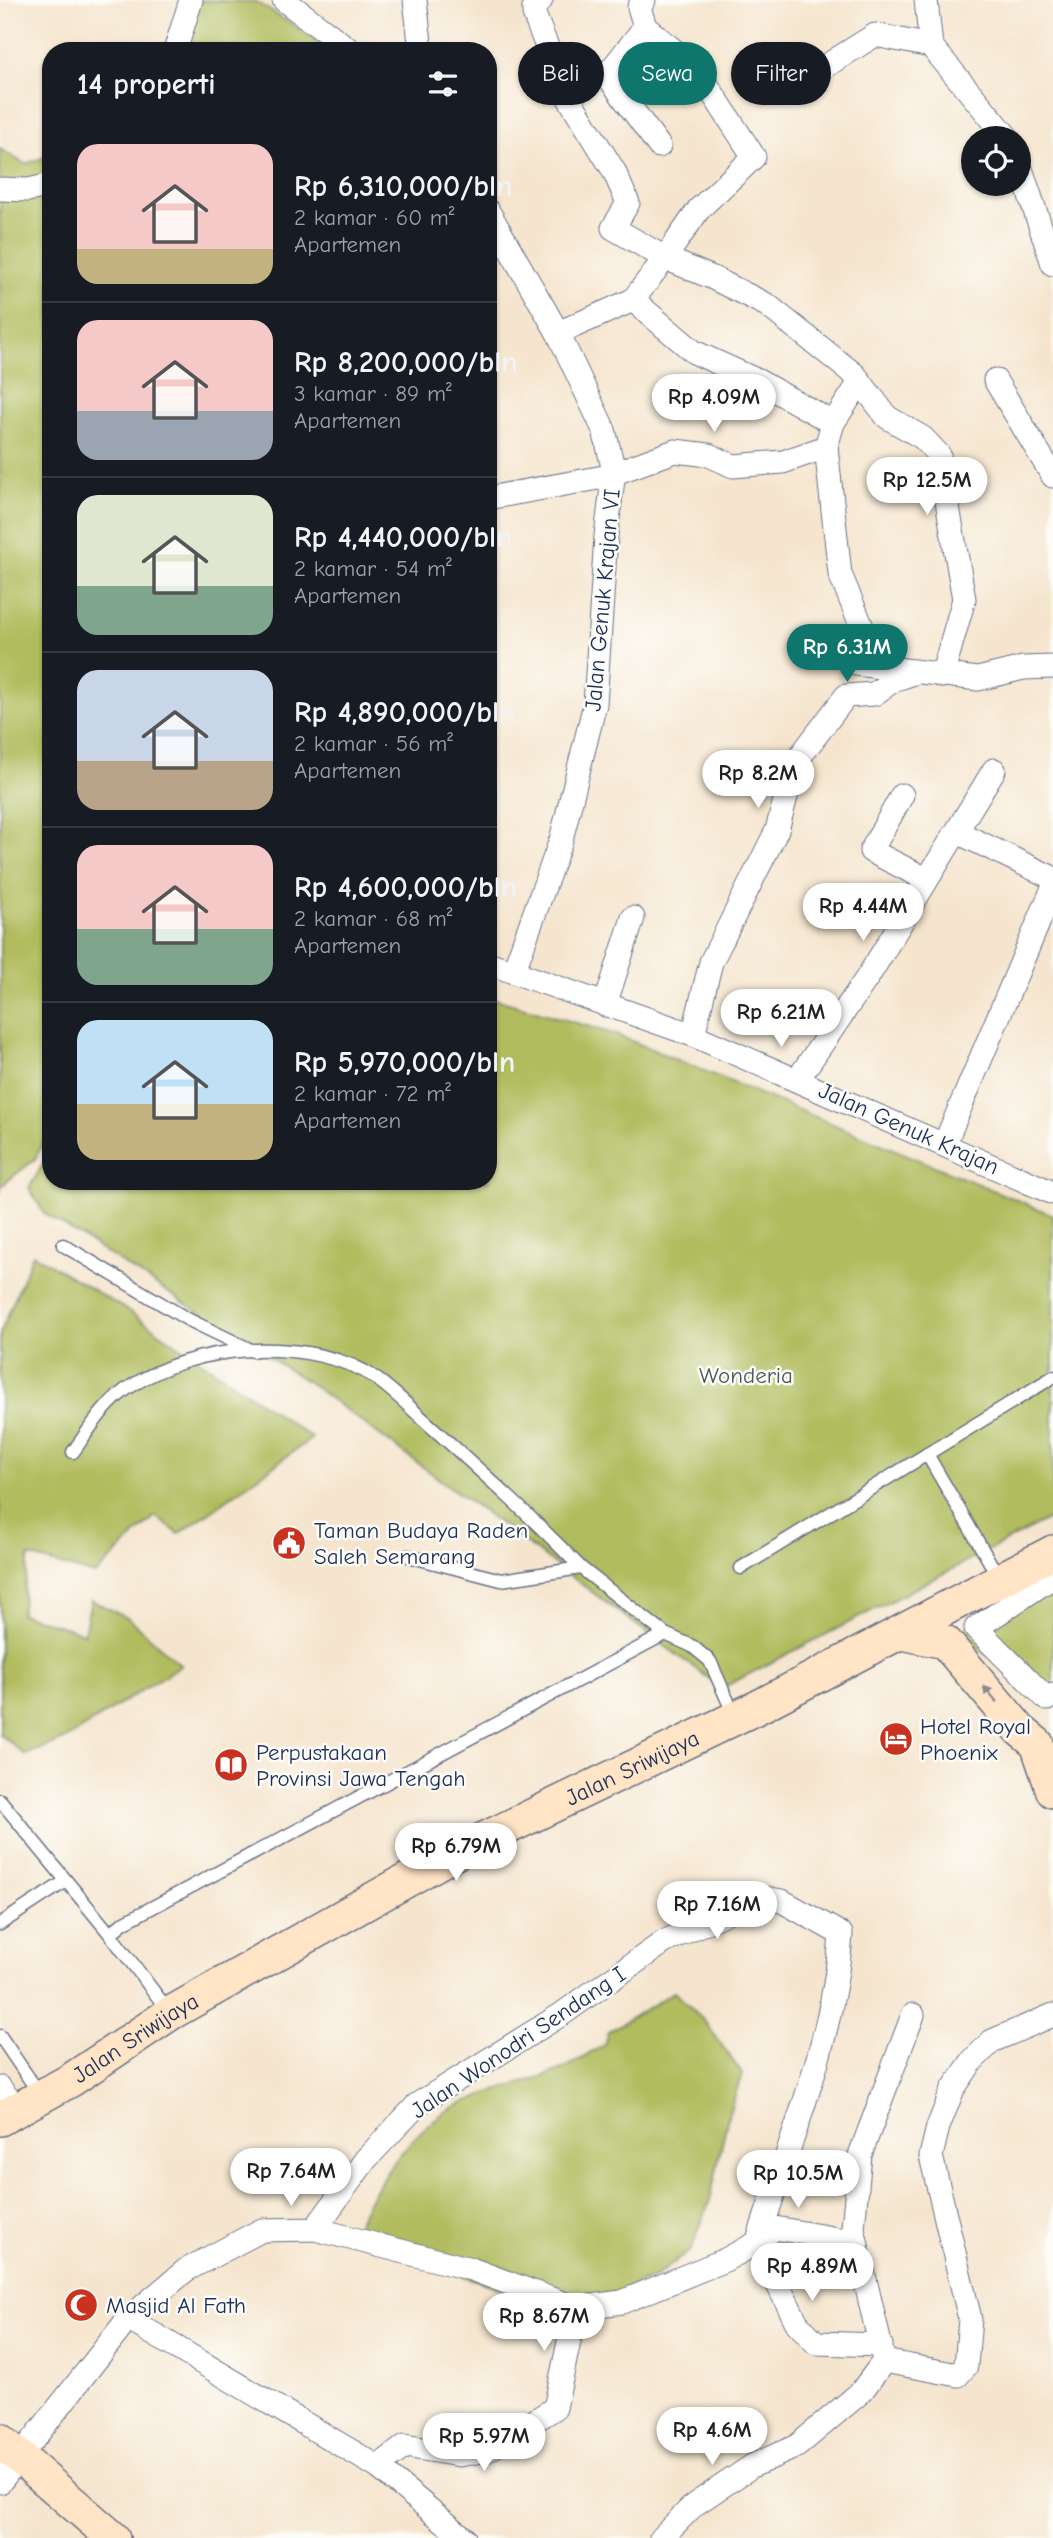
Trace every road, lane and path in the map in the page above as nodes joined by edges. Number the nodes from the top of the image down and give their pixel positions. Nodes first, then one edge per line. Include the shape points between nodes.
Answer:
1 (191, 0) edge
2 (284, 0) edge
3 (415, 0) edge
4 (541, 0) edge
5 (926, 0) edge
6 (640, 9) edge
7 (177, 42) edge
8 (339, 42) edge
9 (420, 42) edge
10 (931, 46) junction
11 (831, 63) edge
12 (998, 126) edge
13 (659, 146) dead end
14 (42, 188) edge
15 (0, 189) edge
16 (1030, 196) edge
17 (497, 227) edge
18 (665, 258) junction
19 (1053, 264) edge
20 (633, 300) junction
21 (558, 333) junction
22 (995, 380) dead end
23 (860, 382) junction
24 (833, 423) junction
25 (826, 447) junction
26 (614, 471) junction
27 (1053, 475) edge
28 (497, 496) edge
29 (1053, 667) edge
30 (917, 672) junction
31 (942, 676) junction
32 (994, 770) dead end
33 (902, 795) dead end
34 (957, 832) junction
35 (1053, 878) edge
36 (926, 879) junction
37 (1053, 888) edge
38 (632, 918) dead end
39 (1048, 918) edge
40 (497, 965) edge
41 (514, 970) junction
42 (605, 1005) junction
43 (693, 1035) junction
44 (798, 1079) junction
45 (945, 1143) junction
46 (1053, 1193) edge
47 (64, 1245) dead end
48 (254, 1351) junction
49 (1053, 1377) edge
50 (73, 1451) dead end
51 (928, 1454) junction
52 (1053, 1552) edge
53 (408, 1556) dead end
54 (741, 1567) dead end
55 (581, 1568) junction
56 (1053, 1577) edge
57 (1001, 1582) junction
58 (945, 1626) junction
59 (665, 1634) junction
60 (1053, 1695) edge
61 (736, 1718) junction
62 (1045, 1737) edge
63 (1053, 1791) edge
64 (0, 1800) edge
65 (66, 1881) junction
66 (0, 1924) edge
67 (110, 1934) junction
68 (171, 2014) junction
69 (913, 2015) dead end
70 (1053, 2015) edge
71 (0, 2036) edge
72 (14, 2103) edge
73 (315, 2229) junction
74 (855, 2242) junction
75 (757, 2243) junction
76 (576, 2308) junction
77 (128, 2319) junction
78 (883, 2353) junction
79 (7, 2460) edge
80 (379, 2467) junction
81 (113, 2538) edge
82 (464, 2538) edge
83 (661, 2538) edge

1 - 7 street
2 - 8 street
3 - 9 street
4 - 18 street via 534,14 565,92 614,171 628,203 613,228
5 - 10 street
6 - 13 street via 607,75
6 - 18 street via 709,88 754,157 699,209
10 - 11 street via 875,36
10 - 12 street
14 - 15 street
16 - 19 street
17 - 21 street, Jalan Genuk Krajan VI
18 - 20 street
18 - 23 street via 767,305
20 - 21 street
20 - 24 street via 694,352
21 - 26 street, Jalan Genuk Krajan VI via 604,430
22 - 27 street
23 - 24 street
23 - 31 street via 887,417 923,438 939,455 964,599
24 - 25 street
25 - 26 street via 783,462 733,467 709,455 675,451
25 - 30 street via 840,574 862,627 856,664
26 - 28 street, Jalan Genuk Krajan VI via 604,477
26 - 41 street, Jalan Genuk Krajan VI via 595,704 558,851
29 - 31 street via 1023,668 978,679
30 - 31 street
30 - 43 street via 874,694 846,696 795,763 777,830 711,962
32 - 34 street
33 - 36 street via 871,851
34 - 35 street
34 - 36 street
36 - 44 street via 869,975
37 - 39 street
38 - 42 street
39 - 45 street
40 - 41 street, Jalan Genuk Krajan
41 - 42 street, Jalan Genuk Krajan
42 - 43 street, Jalan Genuk Krajan
43 - 44 street, Jalan Genuk Krajan
44 - 45 street, Jalan Genuk Krajan
45 - 46 street, Jalan Genuk Krajan
47 - 48 lane via 187,1319
48 - 50 lane via 184,1361 132,1385 102,1412
48 - 55 lane via 316,1354 365,1372 525,1511
49 - 51 lane
51 - 54 lane
51 - 57 lane
52 - 57 main road
53 - 55 lane via 501,1580
55 - 59 lane
56 - 60 street via 976,1628 1047,1699
57 - 58 main road
58 - 61 main road, Jalan Sriwijaya via 902,1633
62 -> 58 main road via 1020,1730
59 - 61 lane via 692,1646 710,1661
59 - 67 lane via 149,1908
61 - 68 main road, Jalan Sriwijaya via 457,1852
62 - 63 main road
64 - 65 lane
65 - 66 lane
65 - 67 lane
67 - 68 lane
68 - 72 main road, Jalan Sriwijaya via 71,2080
69 - 74 street via 860,2155 852,2228
70 - 78 street via 992,2041 953,2089 938,2127 932,2156 970,2319 966,2366 958,2375
71 - 72 lane
73 - 75 street, Jalan Wonodri Sendang I via 366,2158 418,2104 562,2014 664,1942 759,1897 782,1901 841,1934 838,1974 814,2065
73 - 76 street via 471,2269
73 - 77 street via 262,2230 186,2270
74 - 75 street via 775,2228
74 - 78 street
75 - 76 street via 622,2302
75 - 78 street via 797,2323 816,2343
76 - 80 street via 555,2407 488,2450 459,2455 405,2446
77 - 79 street
77 - 80 street
78 - 83 street via 861,2392 797,2446 752,2466 694,2505
79 - 81 main road
80 - 82 street

